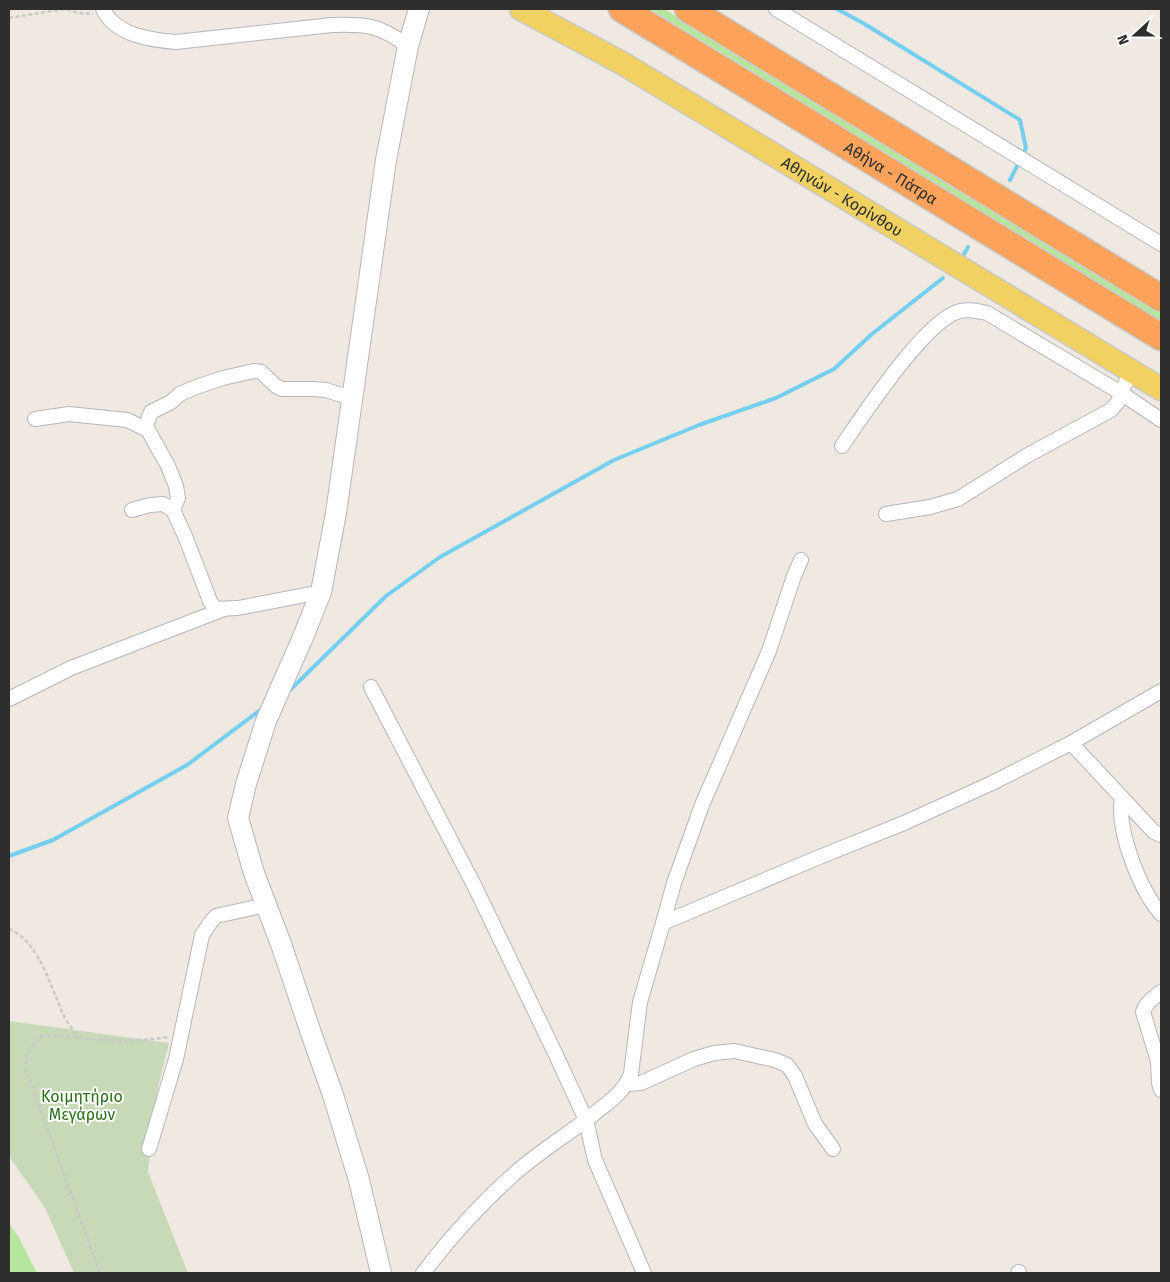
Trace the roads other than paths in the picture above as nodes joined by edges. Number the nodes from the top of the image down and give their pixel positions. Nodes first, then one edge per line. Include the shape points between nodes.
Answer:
1 (418, 9) edge
2 (521, 9) edge
3 (622, 9) edge
4 (688, 9) edge
5 (776, 9) edge
6 (105, 12) edge
7 (408, 46) junction
8 (1161, 244) edge
9 (1161, 298) edge
10 (1161, 336) edge
11 (1131, 370) junction
12 (1161, 389) edge
13 (1121, 393) junction
14 (351, 398) junction
15 (35, 419) dead end
16 (1161, 420) edge
17 (145, 428) junction
18 (842, 446) dead end
19 (132, 510) dead end
20 (173, 510) junction
21 (886, 514) dead end
22 (801, 560) dead end
23 (321, 592) junction
24 (224, 609) junction
25 (371, 687) dead end
26 (1161, 691) edge
27 (9, 699) edge
28 (1071, 743) junction
29 (1122, 798) junction
30 (1161, 835) edge
31 (266, 905) junction
32 (1161, 914) edge
33 (663, 923) junction
34 (1161, 992) edge
35 (627, 1084) junction
36 (1161, 1090) edge
37 (586, 1120) junction
38 (149, 1149) dead end
39 (833, 1149) dead end
40 (381, 1273) edge
41 (423, 1273) edge
42 (644, 1273) edge

1 - 7 street
2 - 11 main road, Αθηνών - Κορίνθου via 622,63
3 - 10 highway, Αθήνα - Πάτρα
4 - 9 highway, Αθήνα - Πάτρα
5 - 8 street
6 - 7 street via 128,32 166,42 353,24 385,30
7 - 14 street via 386,160
11 - 12 main road, Αθηνών - Κορίνθου
11 - 13 street
13 - 16 street
13 - 18 street via 987,313 960,311 930,330 876,396
13 - 21 street via 1111,410 1028,455 958,499
14 - 17 street via 313,388 282,389 261,372 254,371 223,378 180,394 151,412
14 - 23 street via 334,528
15 - 17 street via 69,414 127,420
17 - 20 street via 154,439 176,486 178,498
19 - 20 street via 163,504
20 - 24 street via 210,601 215,609
22 - 33 street via 769,651 702,806
23 - 24 street
23 - 31 street via 266,721 238,818
24 - 27 street via 71,668
25 - 37 street via 475,887
26 - 28 street
28 - 29 street
28 - 33 street via 904,823
29 - 30 street via 1154,832
29 - 32 street via 1120,816 1132,858 1150,900
31 - 38 street via 216,916 202,935 176,1059
31 - 40 street via 333,1094 359,1180
33 - 35 street via 640,1002
34 - 36 street via 1143,1012 1158,1061
35 - 37 street
35 - 39 street via 641,1083 694,1059 734,1050 775,1060 787,1065 795,1076 815,1124
37 - 41 street via 514,1173 472,1213
37 - 42 street via 595,1160

